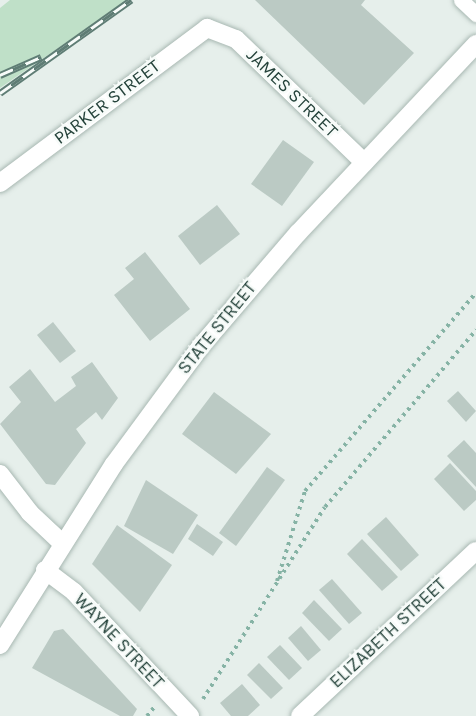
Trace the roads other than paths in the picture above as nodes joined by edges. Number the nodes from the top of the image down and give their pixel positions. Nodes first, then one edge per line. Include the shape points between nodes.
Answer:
1 (461, 0) edge
2 (476, 14) edge
3 (217, 28) joint
4 (476, 44) edge
5 (364, 162) junction
6 (0, 183) edge
7 (0, 474) edge
8 (62, 543) junction
9 (476, 551) edge
10 (45, 570) junction
11 (0, 645) edge
12 (189, 716) edge
13 (300, 716) edge

1 - 2 lane
3 - 5 street, JAMES STREET via 236,39
3 - 6 street, PARKER STREET via 197,33
4 - 5 street, STATE STREET
5 - 8 street, STATE STREET via 183,369
7 - 8 street via 35,519
8 - 10 street, STATE STREET
9 - 13 street, ELIZABETH STREET
10 - 11 street, STATE STREET
10 - 12 street, WAYNE STREET via 74,592

